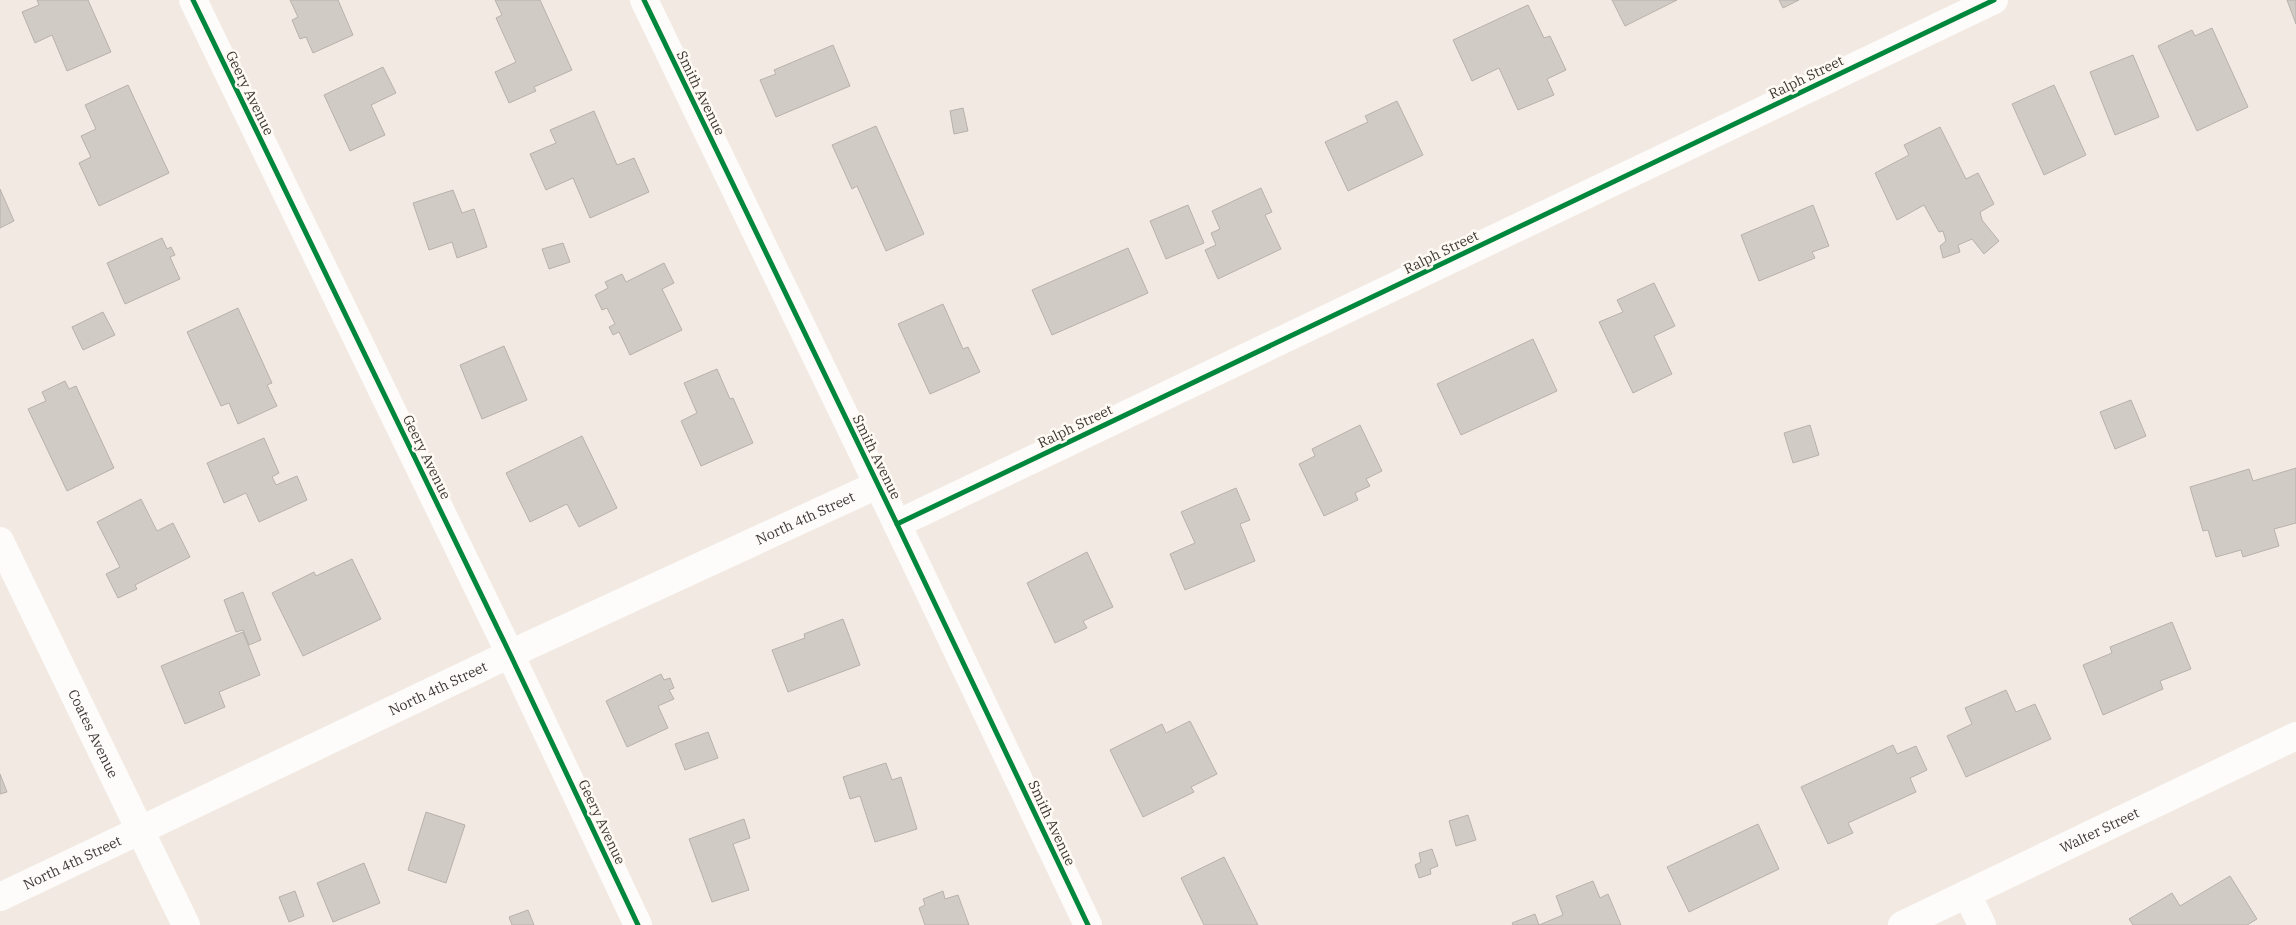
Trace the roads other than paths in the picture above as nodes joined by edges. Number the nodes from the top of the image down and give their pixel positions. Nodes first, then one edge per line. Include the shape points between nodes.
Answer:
1 (193, 0) edge
2 (644, 0) edge
3 (1994, 0) edge
4 (877, 485) junction
5 (897, 524) junction
6 (0, 541) edge
7 (510, 654) junction
8 (2296, 736) edge
9 (140, 829) junction
10 (1967, 894) junction
11 (0, 897) edge
12 (186, 925) edge
13 (638, 925) edge
14 (1088, 925) edge
15 (1902, 925) edge
16 (1982, 925) edge

1 - 7 street, Geery Avenue
2 - 4 street, Smith Avenue
3 - 5 street, Ralph Street
4 - 5 street, Smith Avenue
4 - 7 street, North 4th Street
5 - 14 street, Smith Avenue
6 - 9 street, Coates Avenue
7 - 9 street, North 4th Street
7 - 13 street, Geery Avenue
8 - 10 street, Walter Street
9 - 11 street, North 4th Street
9 - 12 street, Coates Avenue
10 - 15 street, Walter Street
10 - 16 street

